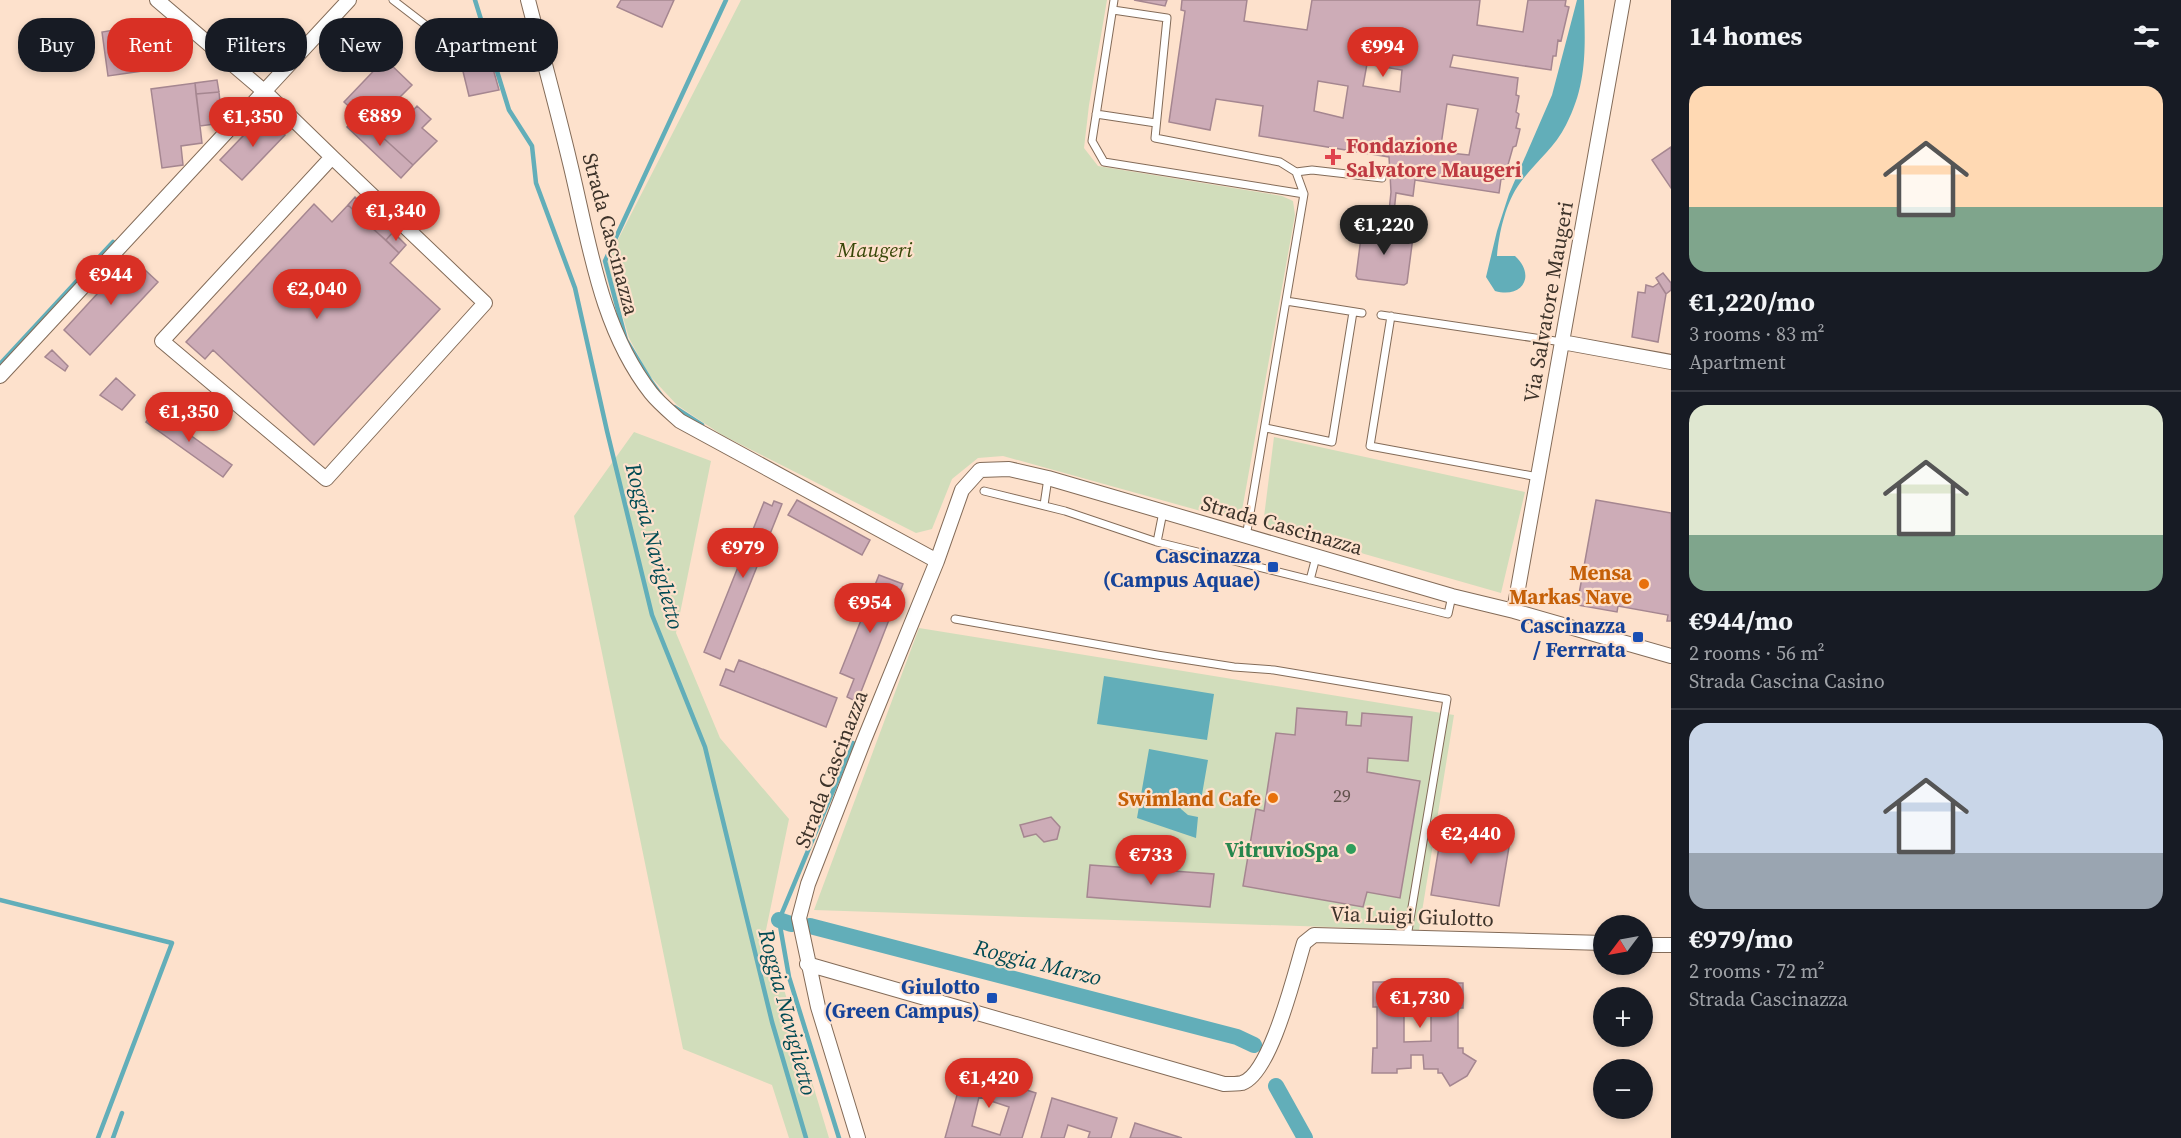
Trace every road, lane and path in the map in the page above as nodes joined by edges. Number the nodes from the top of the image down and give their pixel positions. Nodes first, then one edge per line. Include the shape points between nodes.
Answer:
1 (157, 0) edge
2 (349, 0) edge
3 (393, 0) edge
4 (528, 0) edge
5 (1114, 0) edge
6 (1623, 0) edge
7 (1113, 10) junction
8 (416, 18) edge
9 (265, 92) junction
10 (1096, 114) junction
11 (1156, 123) junction
12 (332, 157) junction
13 (1296, 172) junction
14 (1382, 178) dead end
15 (1304, 194) junction
16 (1286, 301) junction
17 (1353, 312) junction
18 (1362, 313) dead end
19 (1381, 315) dead end
20 (1391, 316) junction
21 (1562, 342) junction
22 (1671, 362) edge
23 (0, 376) edge
24 (1266, 428) junction
25 (1538, 477) junction
26 (1048, 478) junction
27 (984, 491) dead end
28 (1044, 505) junction
29 (1163, 512) junction
30 (1246, 537) junction
31 (1157, 542) junction
32 (1316, 557) junction
33 (937, 561) junction
34 (1310, 580) junction
35 (1452, 596) junction
36 (1514, 612) junction
37 (956, 619) dead end
38 (1671, 656) edge
39 (1407, 937) junction
40 (1593, 943) edge
41 (1653, 945) edge
42 (1671, 945) edge
43 (807, 964) junction
44 (858, 1138) edge

1 - 9 street
2 - 9 street
3 - 8 lane
4 - 33 street, Strada Cascinazza via 600,287 629,361 652,394 680,422
5 - 7 lane
6 - 21 street, Via Salvatore Maugeri
7 - 10 lane
7 - 11 lane via 1167,18
9 - 12 street
9 - 23 street
10 - 11 lane
10 - 15 lane via 1092,141 1104,162
11 - 13 lane via 1155,138 1280,162
12 - 12 street via 162,341 326,479 485,303
13 - 14 lane via 1312,170
13 - 15 lane
15 - 16 lane
16 - 17 lane
16 - 24 lane
17 - 18 lane
17 - 24 lane via 1332,442
19 - 20 lane
20 - 21 lane
20 - 25 lane via 1370,446
21 - 22 street
21 - 25 street, Via Salvatore Maugeri
24 - 30 lane
25 - 36 street, Via Salvatore Maugeri
26 - 28 lane
26 - 29 street, Strada Cascinazza
26 - 33 street, Strada Cascinazza via 1009,469 980,470 962,490
27 - 28 lane
28 - 31 lane
29 - 30 street, Strada Cascinazza
29 - 31 lane
30 - 32 street, Strada Cascinazza
31 - 34 lane
32 - 34 lane
32 - 35 street, Strada Cascinazza
33 - 43 street, Strada Cascinazza via 808,884 799,918
34 - 35 lane via 1448,614
35 - 36 street, Strada Cascinazza
36 - 38 street, Strada Cascinazza
37 - 39 lane via 1234,668 1274,670 1448,699
39 - 40 street, Via Luigi Giulotto
39 - 43 street, Via Luigi Giulotto via 1314,935 1304,943 1270,1050 1244,1083 1224,1084
41 - 42 street
43 - 44 street, Strada Cascinazza

